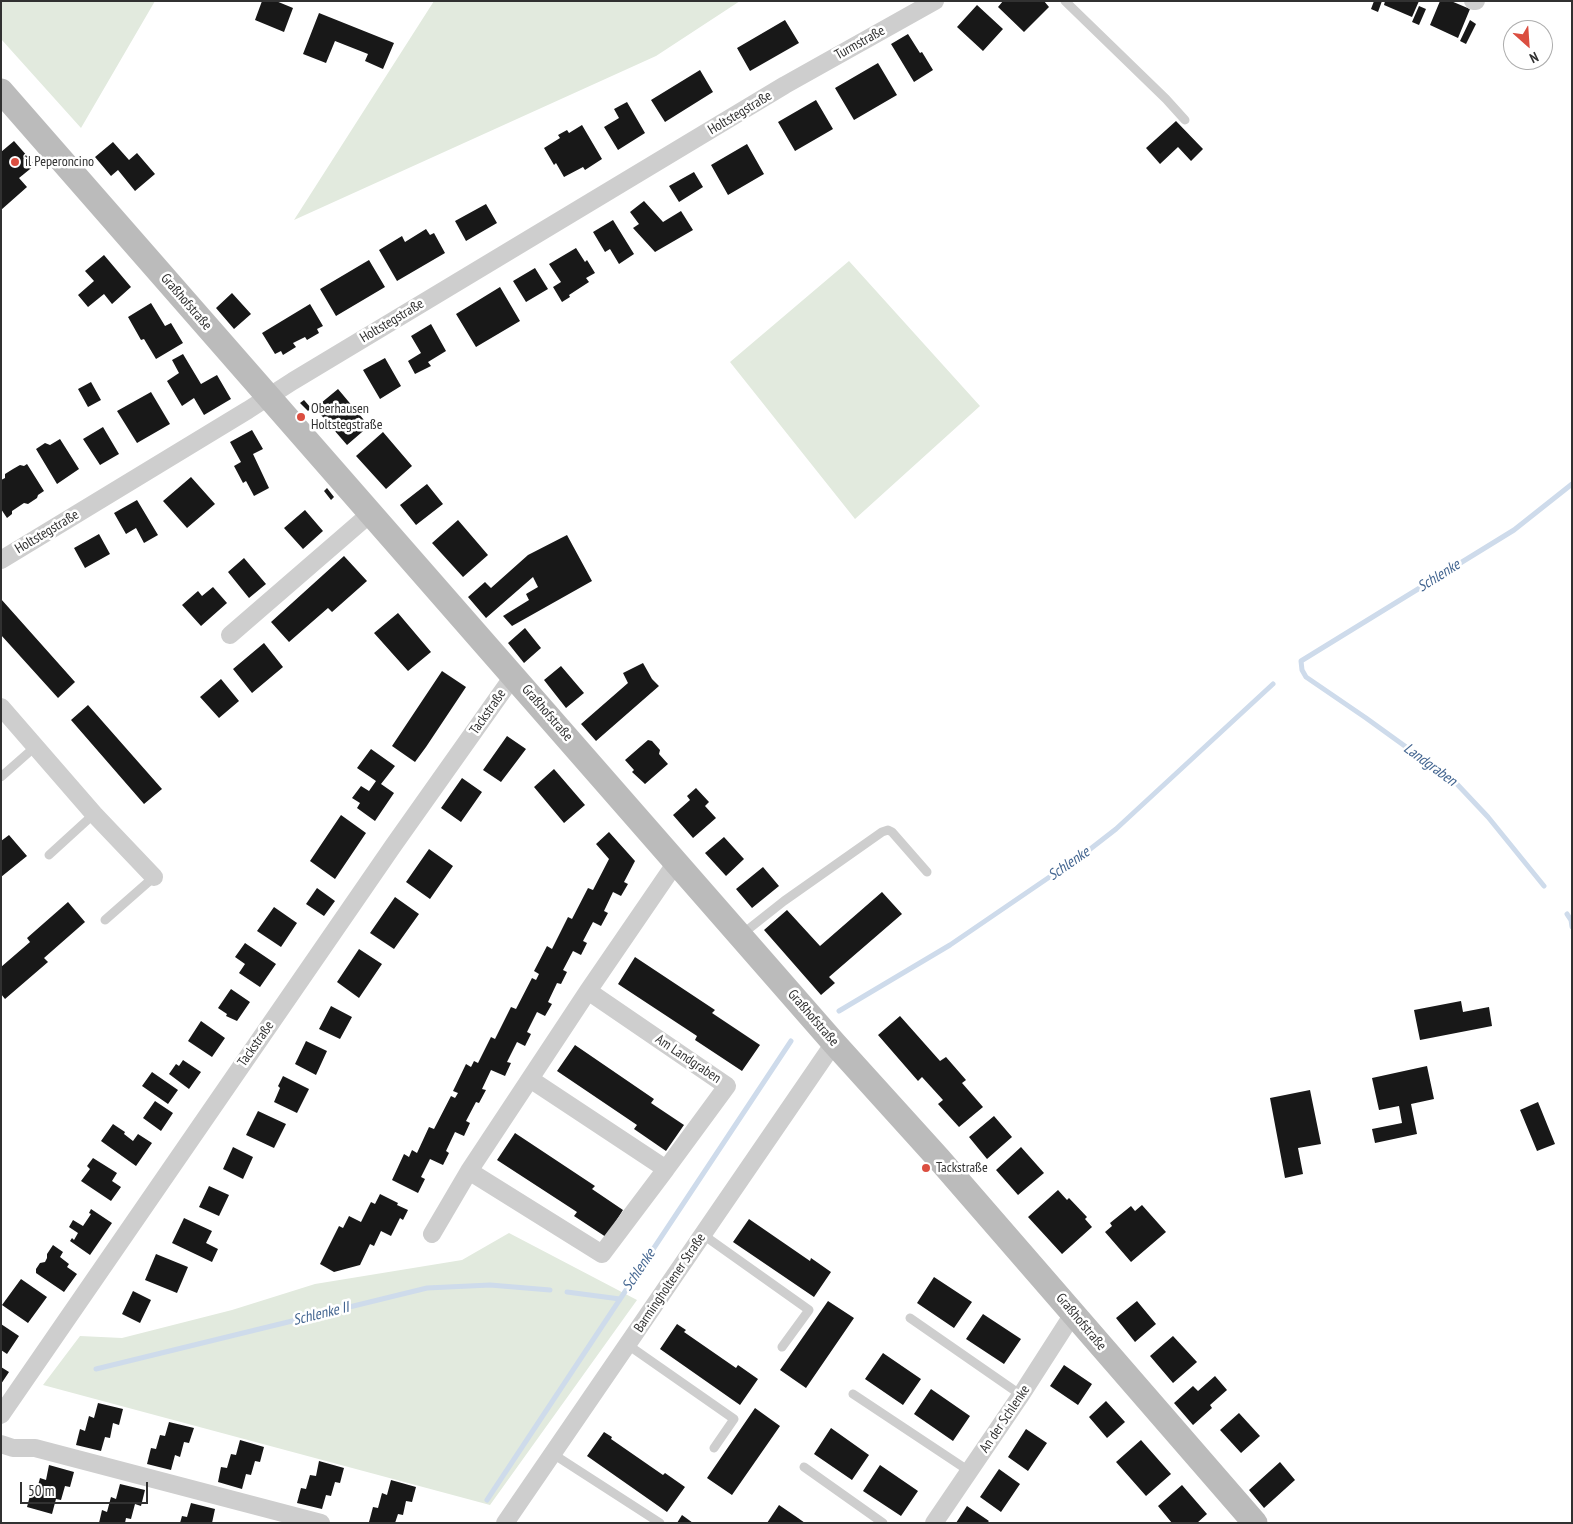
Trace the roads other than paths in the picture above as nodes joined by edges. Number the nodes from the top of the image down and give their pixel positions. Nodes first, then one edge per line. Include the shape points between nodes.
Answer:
1 (935, 1) edge
2 (1065, 1) edge
3 (785, 85) joint
4 (1, 91) edge
5 (1185, 120) dead end
6 (268, 396) junction
7 (371, 513) junction
8 (1, 560) edge
9 (230, 635) dead end
10 (514, 675) junction
11 (1, 708) edge
12 (36, 746) junction
13 (1, 777) edge
14 (94, 814) junction
15 (49, 855) dead end
16 (677, 862) junction
17 (927, 872) dead end
18 (154, 877) joint
19 (105, 920) dead end
20 (741, 935) junction
21 (588, 991) junction
22 (834, 1043) junction
23 (530, 1079) junction
24 (666, 1169) junction
25 (469, 1171) junction
26 (432, 1234) dead end
27 (702, 1234) junction
28 (1073, 1314) junction
29 (910, 1318) dead end
30 (628, 1345) junction
31 (782, 1347) dead end
32 (853, 1394) dead end
33 (1022, 1395) junction
34 (1, 1415) edge
35 (1, 1444) edge
36 (714, 1448) dead end
37 (553, 1454) junction
38 (804, 1467) dead end
39 (969, 1471) junction
40 (321, 1523) edge
41 (505, 1523) edge
42 (660, 1523) edge
43 (883, 1523) edge
44 (934, 1523) edge
45 (1255, 1523) edge

1 - 3 street, Turmstraße
2 - 5 lane
3 - 6 street, Holtstegstraße
4 - 6 street, Graßhofstraße
6 - 7 street, Graßhofstraße
6 - 8 street, Holtstegstraße
7 - 9 street
7 - 10 street, Graßhofstraße
10 - 16 street, Graßhofstraße
10 - 34 street, Tackstraße
11 - 12 street
12 - 13 lane
12 - 14 street
14 - 15 lane
14 - 18 street
16 - 20 street, Graßhofstraße
16 - 21 street
17 - 20 lane via 892,832 882,832
18 - 19 lane
20 - 22 street, Graßhofstraße
21 - 23 street
21 - 24 street, Am Landgraben via 727,1086
22 - 27 street, Barmingholtener Straße
22 - 28 street, Graßhofstraße
23 - 24 street
23 - 25 street
24 - 25 street, Am Landgraben via 602,1254
25 - 26 street
27 - 30 street, Barmingholtener Straße
27 - 31 lane via 809,1310
28 - 33 street, An der Schlenke
28 - 45 street, Graßhofstraße
29 - 33 lane
30 - 36 lane via 734,1419
30 - 37 street, Barmingholtener Straße
32 - 39 lane
33 - 39 street, An der Schlenke
35 - 40 street via 13,1448 35,1448
37 - 41 street, Barmingholtener Straße
37 - 42 lane
38 - 43 lane
39 - 44 street, An der Schlenke

